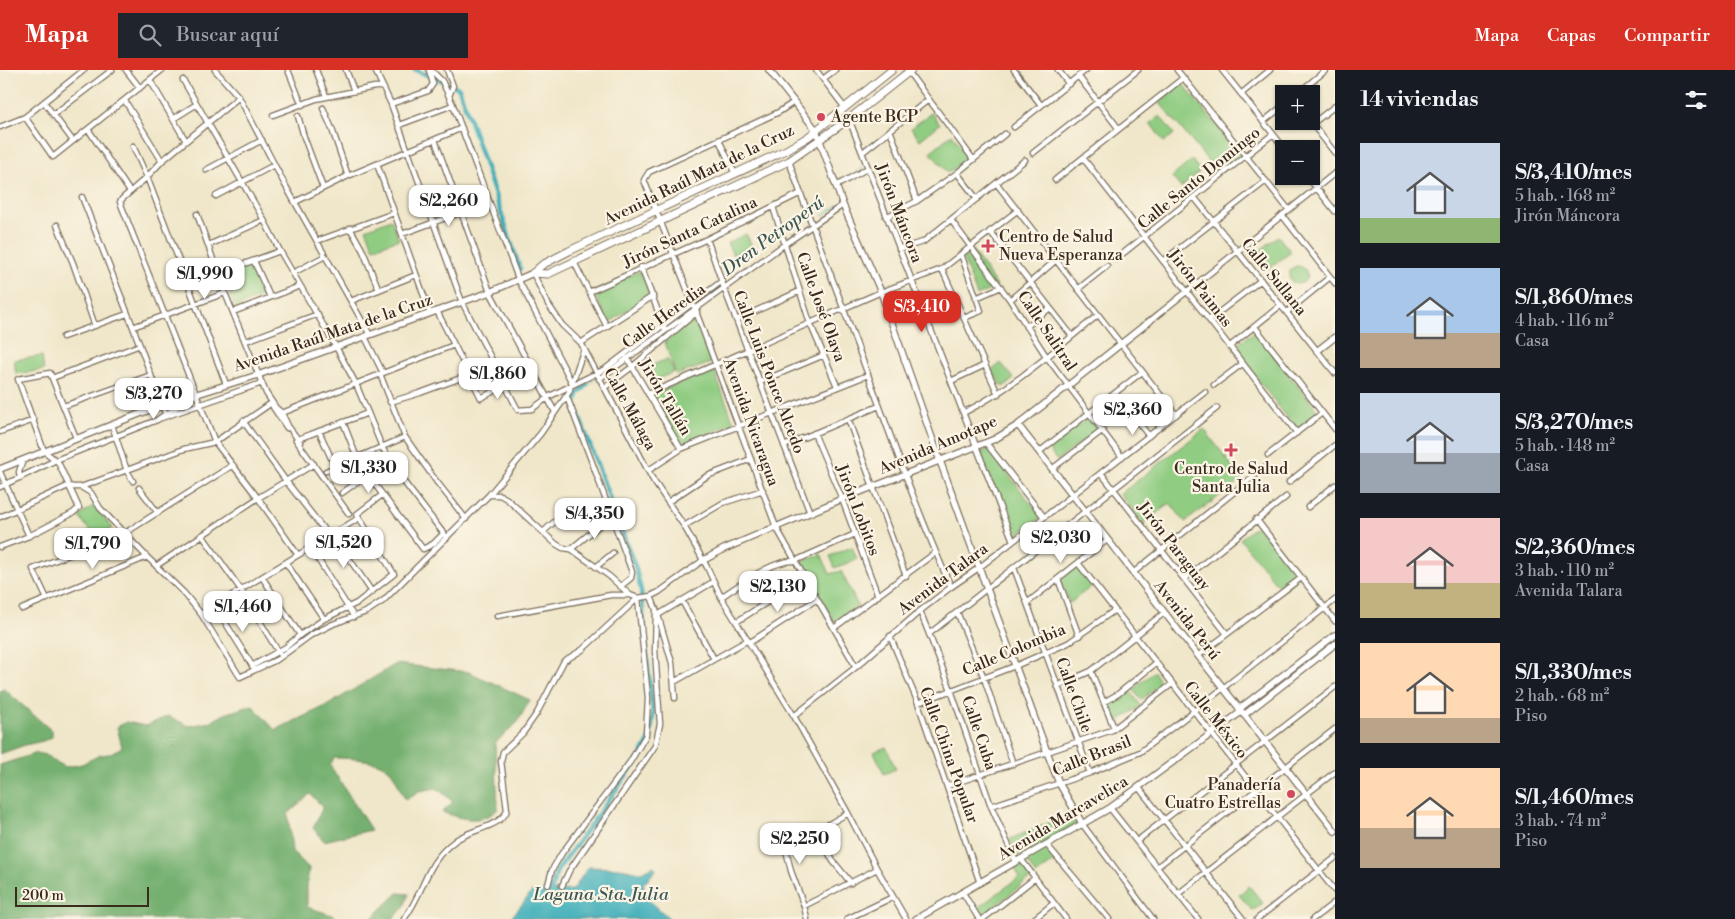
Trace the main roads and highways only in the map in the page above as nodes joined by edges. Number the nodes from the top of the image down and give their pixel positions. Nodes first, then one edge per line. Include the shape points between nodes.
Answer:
1 (892, 70) edge
2 (908, 71) edge

1 - 2 main road, Avenida Raúl Mata de la Cruz via 786,150 542,264 533,273 548,274 790,161

